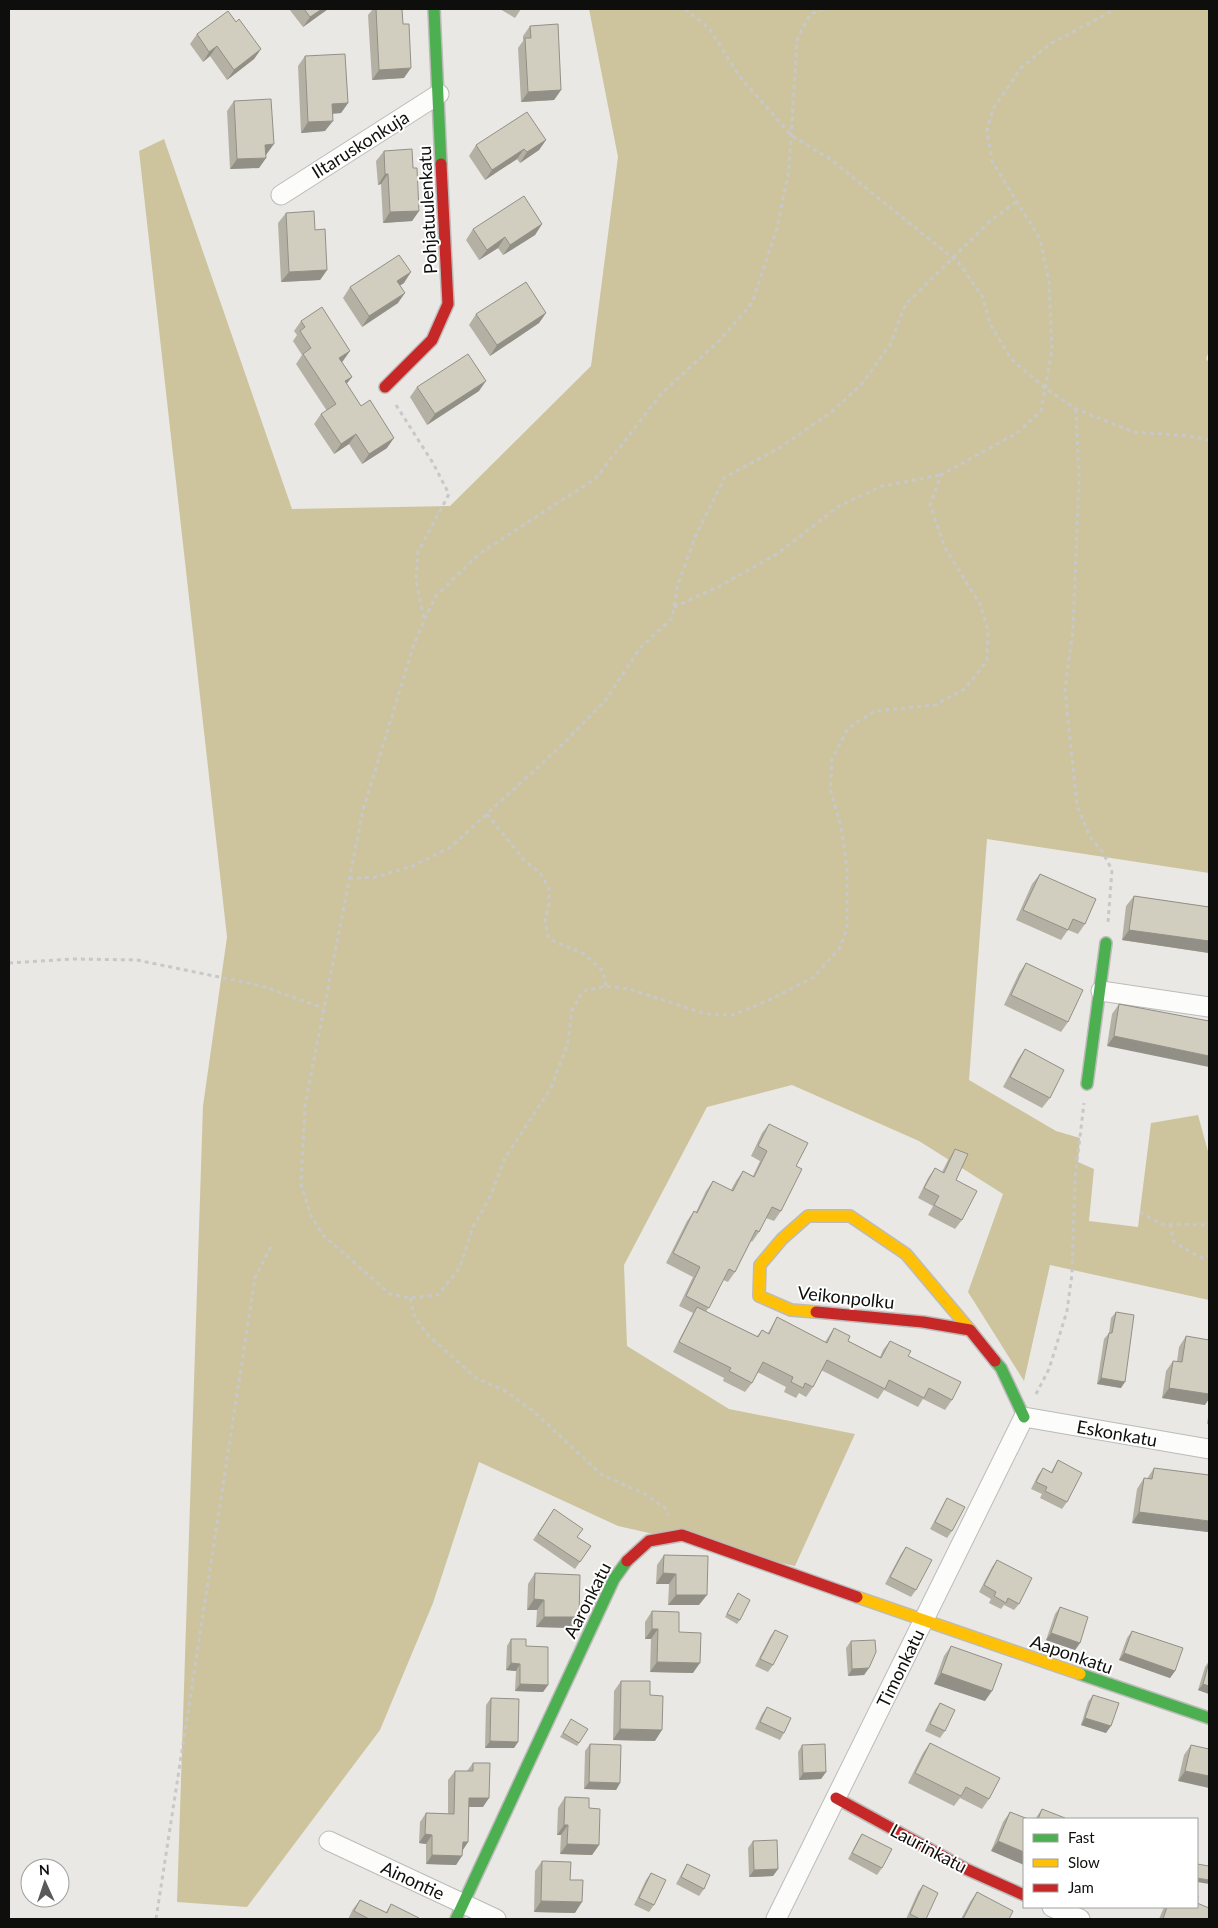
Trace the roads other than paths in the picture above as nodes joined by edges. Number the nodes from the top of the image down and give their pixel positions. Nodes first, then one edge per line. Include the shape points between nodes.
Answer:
1 (434, 9) edge
2 (439, 94) junction
3 (281, 194) dead end
4 (386, 387) road end
5 (1106, 943) road end
6 (1101, 992) junction
7 (1209, 1007) edge
8 (1087, 1084) road end
9 (970, 1330) junction
10 (1024, 1417) junction
11 (1209, 1449) edge
12 (923, 1621) junction
13 (1209, 1718) edge
14 (836, 1798) junction
15 (329, 1841) dead end
16 (1023, 1895) edge
17 (1054, 1908) edge
18 (460, 1911) edge
19 (496, 1919) edge
20 (776, 1919) edge
21 (1080, 1919) edge

1 - 2 street, Pohjatuulenkatu
2 - 3 street, Iltaruskonkuja
2 - 4 street, Pohjatuulenkatu via 448,304 432,340
5 - 6 street
6 - 7 street
6 - 8 street
9 - 9 street, Veikonpolku via 922,1322 791,1310 759,1296 760,1265 808,1216 850,1216 906,1254
9 - 10 street, Veikonpolku via 1002,1368
10 - 11 street, Eskonkatu
10 - 12 street, Timonkatu
12 - 13 street, Aaponkatu
12 - 14 street, Timonkatu
12 - 18 street, Aaronkatu via 682,1535 644,1541 614,1579
14 - 16 street, Laurinkatu via 966,1869
14 - 20 street, Timonkatu
15 - 18 street, Ainontie
17 - 21 street
18 - 19 street, Ainontie

